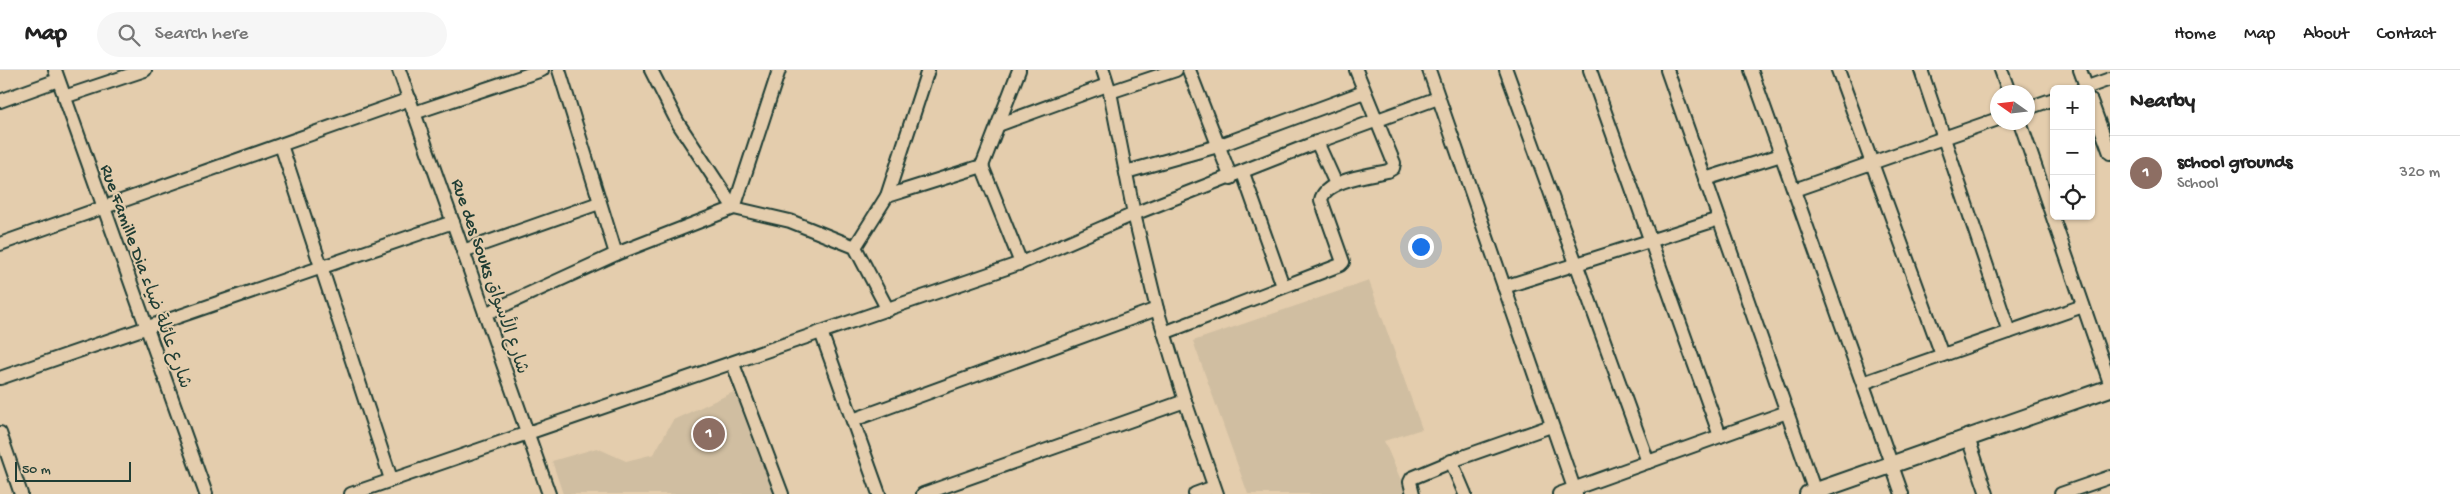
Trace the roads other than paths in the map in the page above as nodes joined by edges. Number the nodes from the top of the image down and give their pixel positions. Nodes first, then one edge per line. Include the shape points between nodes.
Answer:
1 (145, 70) edge
2 (400, 70) edge
3 (542, 70) edge
4 (559, 70) edge
5 (651, 70) edge
6 (779, 70) edge
7 (928, 70) edge
8 (1019, 70) edge
9 (1103, 70) edge
10 (1176, 70) edge
11 (1189, 70) edge
12 (1356, 70) edge
13 (1429, 70) edge
14 (1506, 70) edge
15 (1590, 70) edge
16 (1667, 70) edge
17 (1751, 70) edge
18 (1838, 70) edge
19 (1921, 70) edge
20 (2001, 70) edge
21 (2080, 70) edge
22 (56, 75) edge
23 (2110, 79) edge
24 (2006, 85) edge
25 (2084, 85) edge
26 (2093, 85) edge
27 (1109, 88) junction
28 (1364, 92) junction
29 (64, 97) junction
30 (1438, 98) junction
31 (410, 99) junction
32 (2050, 100) edge
33 (0, 101) edge
34 (2035, 106) edge
35 (2095, 112) edge
36 (414, 113) junction
37 (1376, 120) junction
38 (1990, 121) edge
39 (998, 125) junction
40 (2023, 130) edge
41 (1944, 138) junction
42 (1318, 142) junction
43 (281, 145) junction
44 (1218, 146) junction
45 (2110, 153) edge
46 (1781, 155) junction
47 (1872, 163) junction
48 (982, 166) junction
49 (1126, 172) junction
50 (1237, 175) junction
51 (1705, 179) junction
52 (1336, 184) junction
53 (1794, 190) junction
54 (887, 196) junction
55 (599, 203) junction
56 (104, 208) junction
57 (734, 208) junction
58 (1134, 214) junction
59 (1719, 219) junction
60 (453, 222) junction
61 (1650, 240) junction
62 (0, 244) edge
63 (854, 247) junction
64 (463, 251) junction
65 (616, 254) junction
66 (1022, 263) junction
67 (1576, 264) junction
68 (322, 267) junction
69 (1283, 286) junction
70 (1504, 286) junction
71 (2083, 306) junction
72 (1157, 309) junction
73 (888, 310) junction
74 (485, 314) junction
75 (146, 327) junction
76 (821, 332) junction
77 (2010, 332) junction
78 (1164, 333) junction
79 (1942, 355) junction
80 (733, 364) junction
81 (0, 378) edge
82 (1863, 383) junction
83 (2110, 383) edge
84 (2110, 388) edge
85 (1185, 401) junction
86 (1787, 412) junction
87 (853, 420) junction
88 (1551, 426) junction
89 (528, 433) junction
90 (0, 434) edge
91 (1720, 436) junction
92 (1968, 438) junction
93 (1451, 461) junction
94 (1648, 462) junction
95 (1892, 465) junction
96 (2110, 477) edge
97 (391, 479) junction
98 (1216, 491) edge
99 (1575, 491) edge
100 (1812, 493) edge
101 (21, 494) edge
102 (206, 494) edge
103 (351, 494) edge
104 (549, 494) edge
105 (782, 494) edge
106 (879, 494) edge
107 (924, 494) edge
108 (1195, 494) edge
109 (1413, 494) edge
110 (1465, 494) edge
111 (1559, 494) edge
112 (1902, 494) edge
113 (1987, 494) edge
114 (2063, 494) edge

1 - 29 street
2 - 31 street, Rue des Souks شارع الأسواق
3 - 36 street
4 - 55 street
5 - 57 street via 678,123
6 - 57 street
7 - 54 street
8 - 39 street
9 - 27 street
10 - 27 street
11 - 44 street
12 - 28 street
13 - 30 street
14 - 67 street
15 - 61 street
16 - 51 street
17 - 46 street
18 - 47 street
19 - 41 street
20 - 24 street
21 - 25 street
22 - 29 street, Rue Famille Dia شارع عائلة ضياء
22 - 33 street
23 - 26 street
27 - 39 street
27 - 49 street
28 - 37 street
28 - 44 street
29 - 56 street, Rue Famille Dia شارع عائلة ضياء
30 - 37 street
30 - 70 street
31 - 36 street, Rue des Souks شارع الأسواق
31 - 43 street
32 - 34 street
35 - 45 street
36 - 60 street, Rue des Souks شارع الأسواق
37 - 42 street
37 - 52 street via 1394,163 1392,168
38 - 41 street
39 - 48 street
40 - 71 street
41 - 47 street
41 - 77 street
42 - 50 street
42 - 52 street
43 - 56 street
43 - 68 street
44 - 49 street
44 - 50 street
46 - 51 street
46 - 53 street
47 - 53 street
47 - 79 street
48 - 54 street
48 - 66 street
49 - 58 street
50 - 58 street
50 - 69 street
51 - 59 street
52 - 69 street via 1325,190 1321,200 1343,262
53 - 82 street
54 - 63 street
55 - 64 street
55 - 65 street
56 - 62 street
56 - 75 street, Rue Famille Dia شارع عائلة ضياء
57 - 63 street via 790,220
57 - 65 street
58 - 66 street
58 - 72 street
59 - 61 street
59 - 86 street
60 - 64 street, Rue des Souks شارع الأسواق
60 - 68 street
61 - 67 street
61 - 91 street
63 - 73 street
64 - 74 street, Rue des Souks شارع الأسواق
65 - 74 street
66 - 73 street
67 - 70 street
67 - 94 street
68 - 75 street
68 - 97 street
69 - 78 street
70 - 88 street
71 - 77 street
71 - 83 street
72 - 78 street
72 - 87 street
73 - 76 street
74 - 89 street, Rue des Souks شارع الأسواق
75 - 81 street
75 - 102 street, Rue Famille Dia شارع عائلة ضياء
76 - 80 street
76 - 87 street
77 - 79 street
78 - 85 street
79 - 82 street
80 - 89 street
80 - 105 street
82 - 95 street
84 - 92 street
85 - 98 street
85 - 107 street
86 - 91 street
86 - 100 street
87 - 106 street
88 - 93 street
88 - 99 street
89 - 97 street
89 - 104 street, Rue des Souks شارع الأسواق
90 - 101 street
91 - 94 street
92 - 95 street
92 - 113 street
93 - 109 street via 1412,478
93 - 110 street
94 - 99 street
95 - 100 street
95 - 112 street
96 - 114 street
97 - 103 street
98 - 108 street
99 - 111 street

